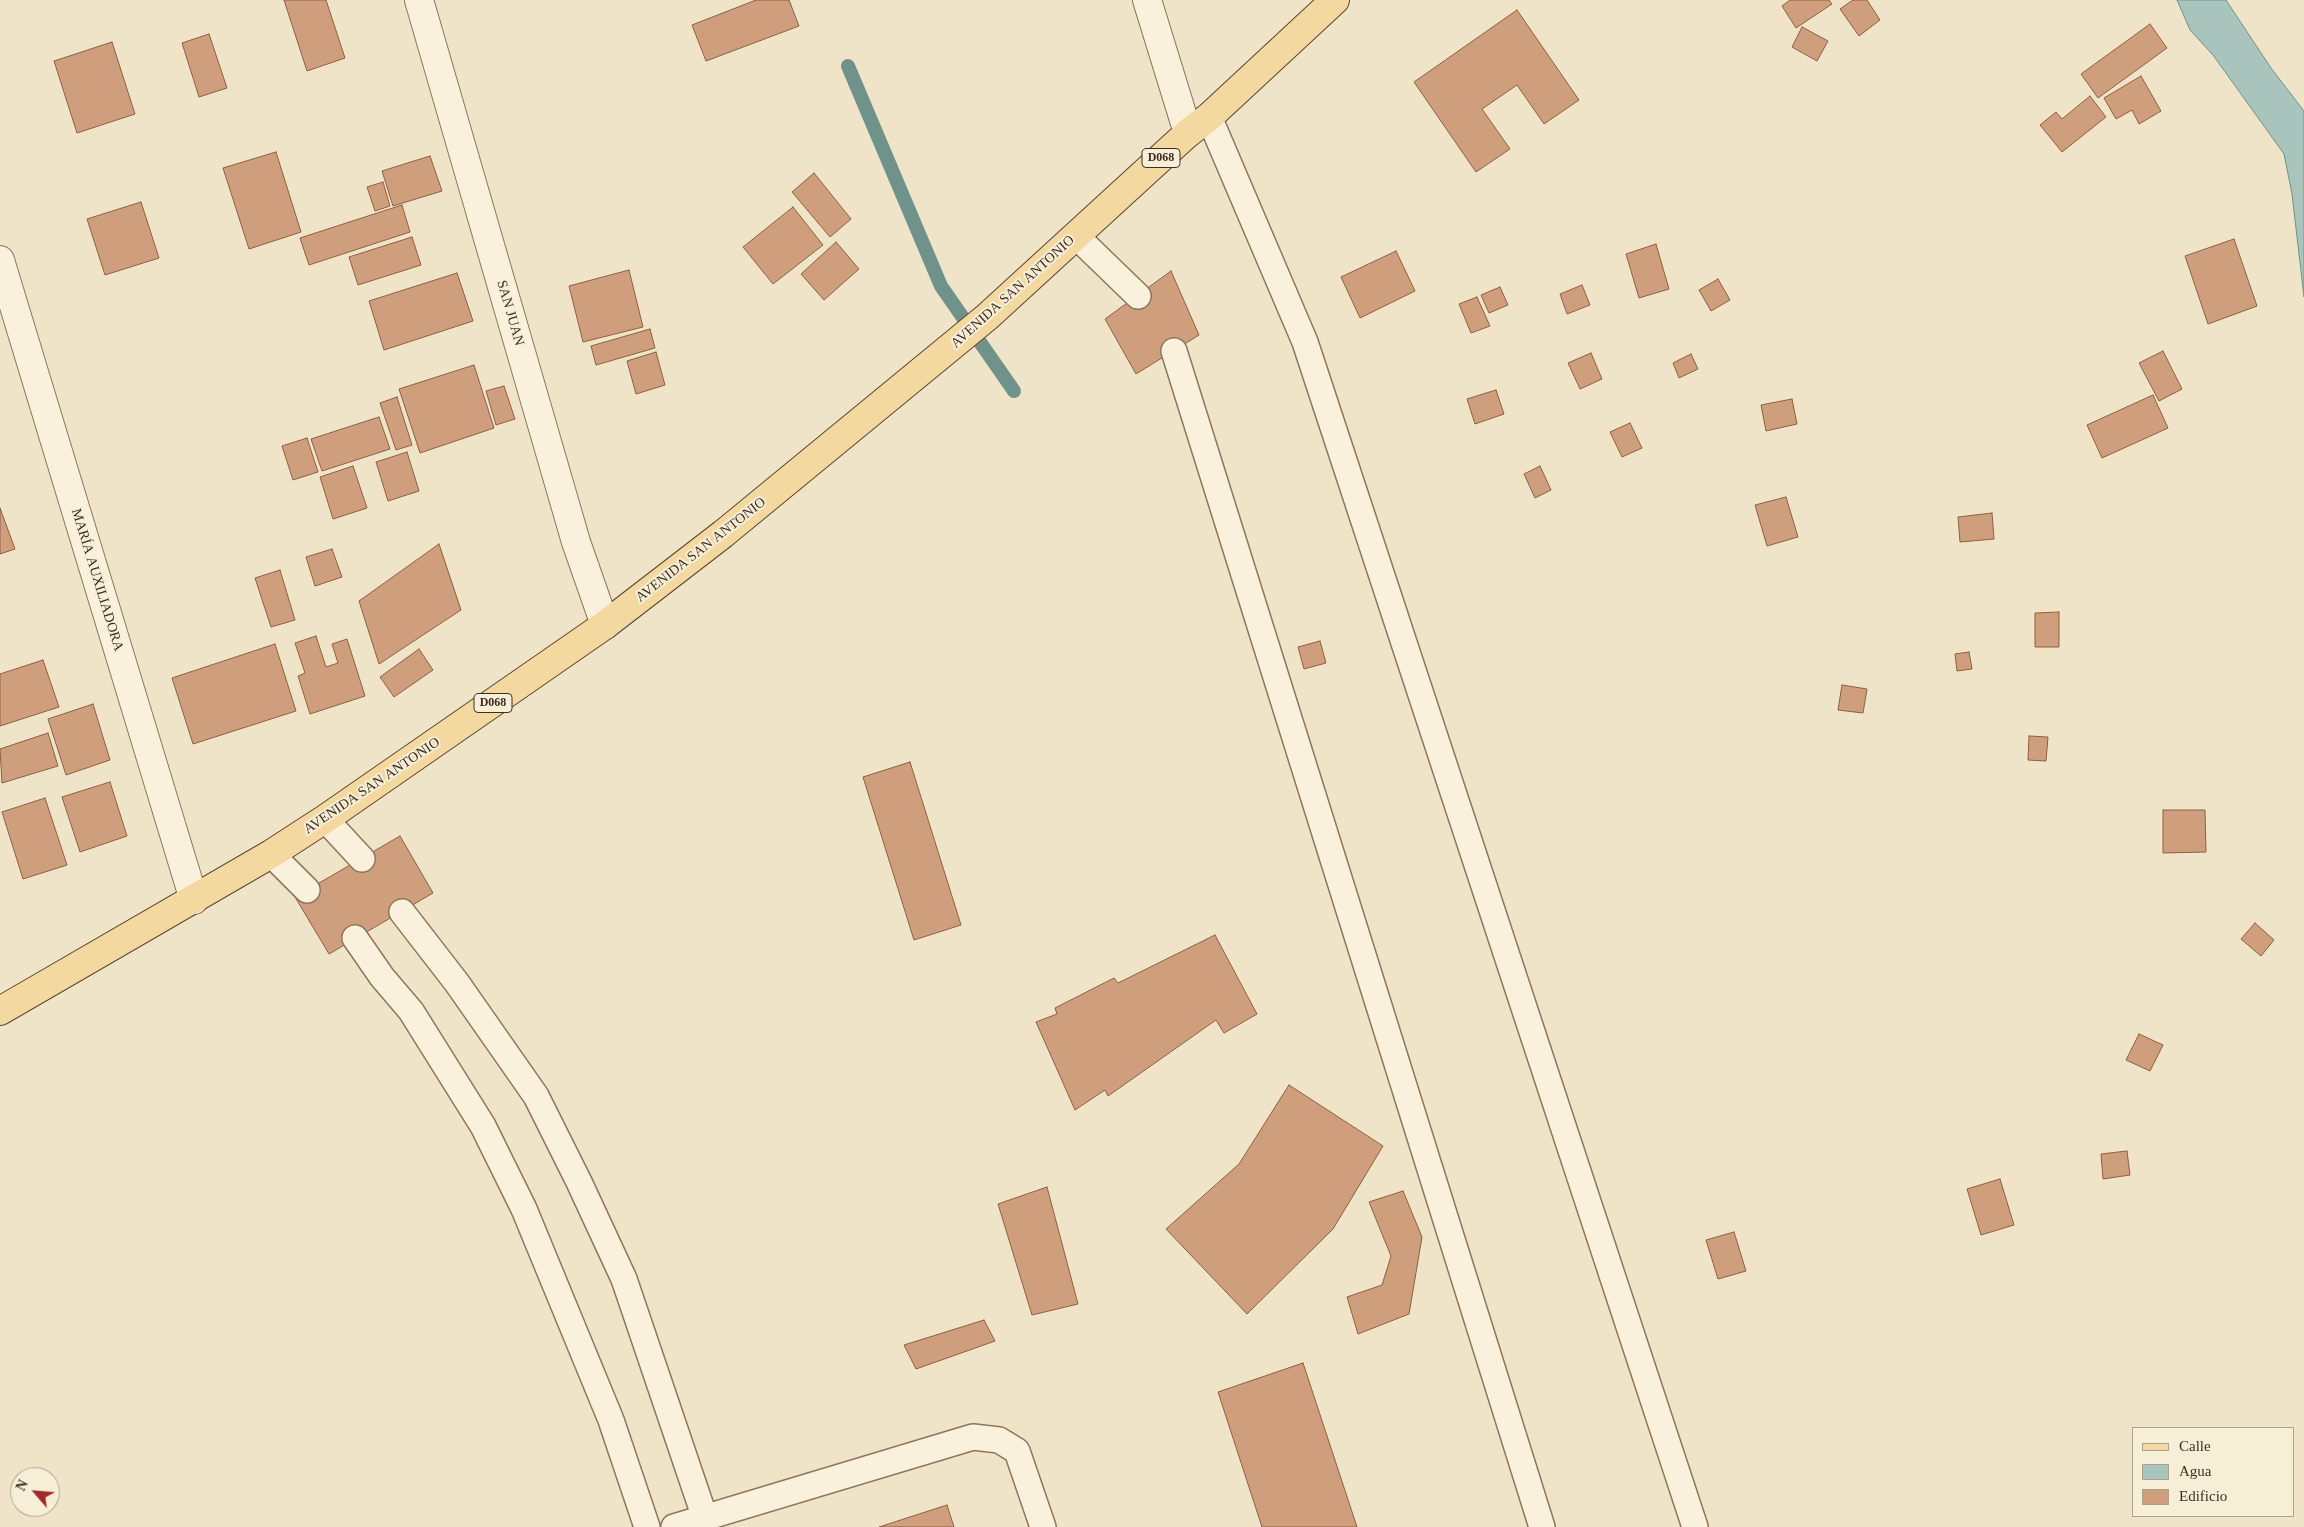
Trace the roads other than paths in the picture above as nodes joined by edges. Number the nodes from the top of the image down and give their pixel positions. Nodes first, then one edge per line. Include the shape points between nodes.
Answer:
1 (419, 0) edge
2 (1147, 0) edge
3 (1335, 0) edge
4 (1199, 125) junction
5 (1076, 236) junction
6 (0, 260) edge
7 (1138, 296) dead end
8 (1174, 351) dead end
9 (605, 625) junction
10 (326, 819) junction
11 (271, 854) junction
12 (362, 859) dead end
13 (307, 890) dead end
14 (194, 900) junction
15 (402, 912) dead end
16 (355, 938) dead end
17 (0, 1011) edge
18 (705, 1518) junction
19 (648, 1527) edge
20 (674, 1527) edge
21 (1042, 1527) edge
22 (1542, 1527) edge
23 (1695, 1527) edge

1 - 9 street, SAN JUAN via 576,542
2 - 4 street
3 - 4 main road, AVENIDA SAN ANTONIO / D068
4 - 5 main road, AVENIDA SAN ANTONIO / D068
4 - 23 lane via 1305,342
5 - 7 lane
5 - 9 main road, AVENIDA SAN ANTONIO / D068 via 953,346 723,534
6 - 14 street, MARÍA AUXILIADORA
8 - 22 lane
9 - 10 main road, AVENIDA SAN ANTONIO / D068
10 - 11 main road, AVENIDA SAN ANTONIO / D068
10 - 12 lane
11 - 13 lane
11 - 14 main road, AVENIDA SAN ANTONIO / D068
14 - 17 main road, AVENIDA SAN ANTONIO / D068
15 - 18 lane via 457,983 536,1096 579,1182 624,1279
16 - 19 lane via 411,1011 482,1126 520,1200 611,1420
18 - 20 lane
18 - 21 lane via 973,1437 999,1440 1017,1451

